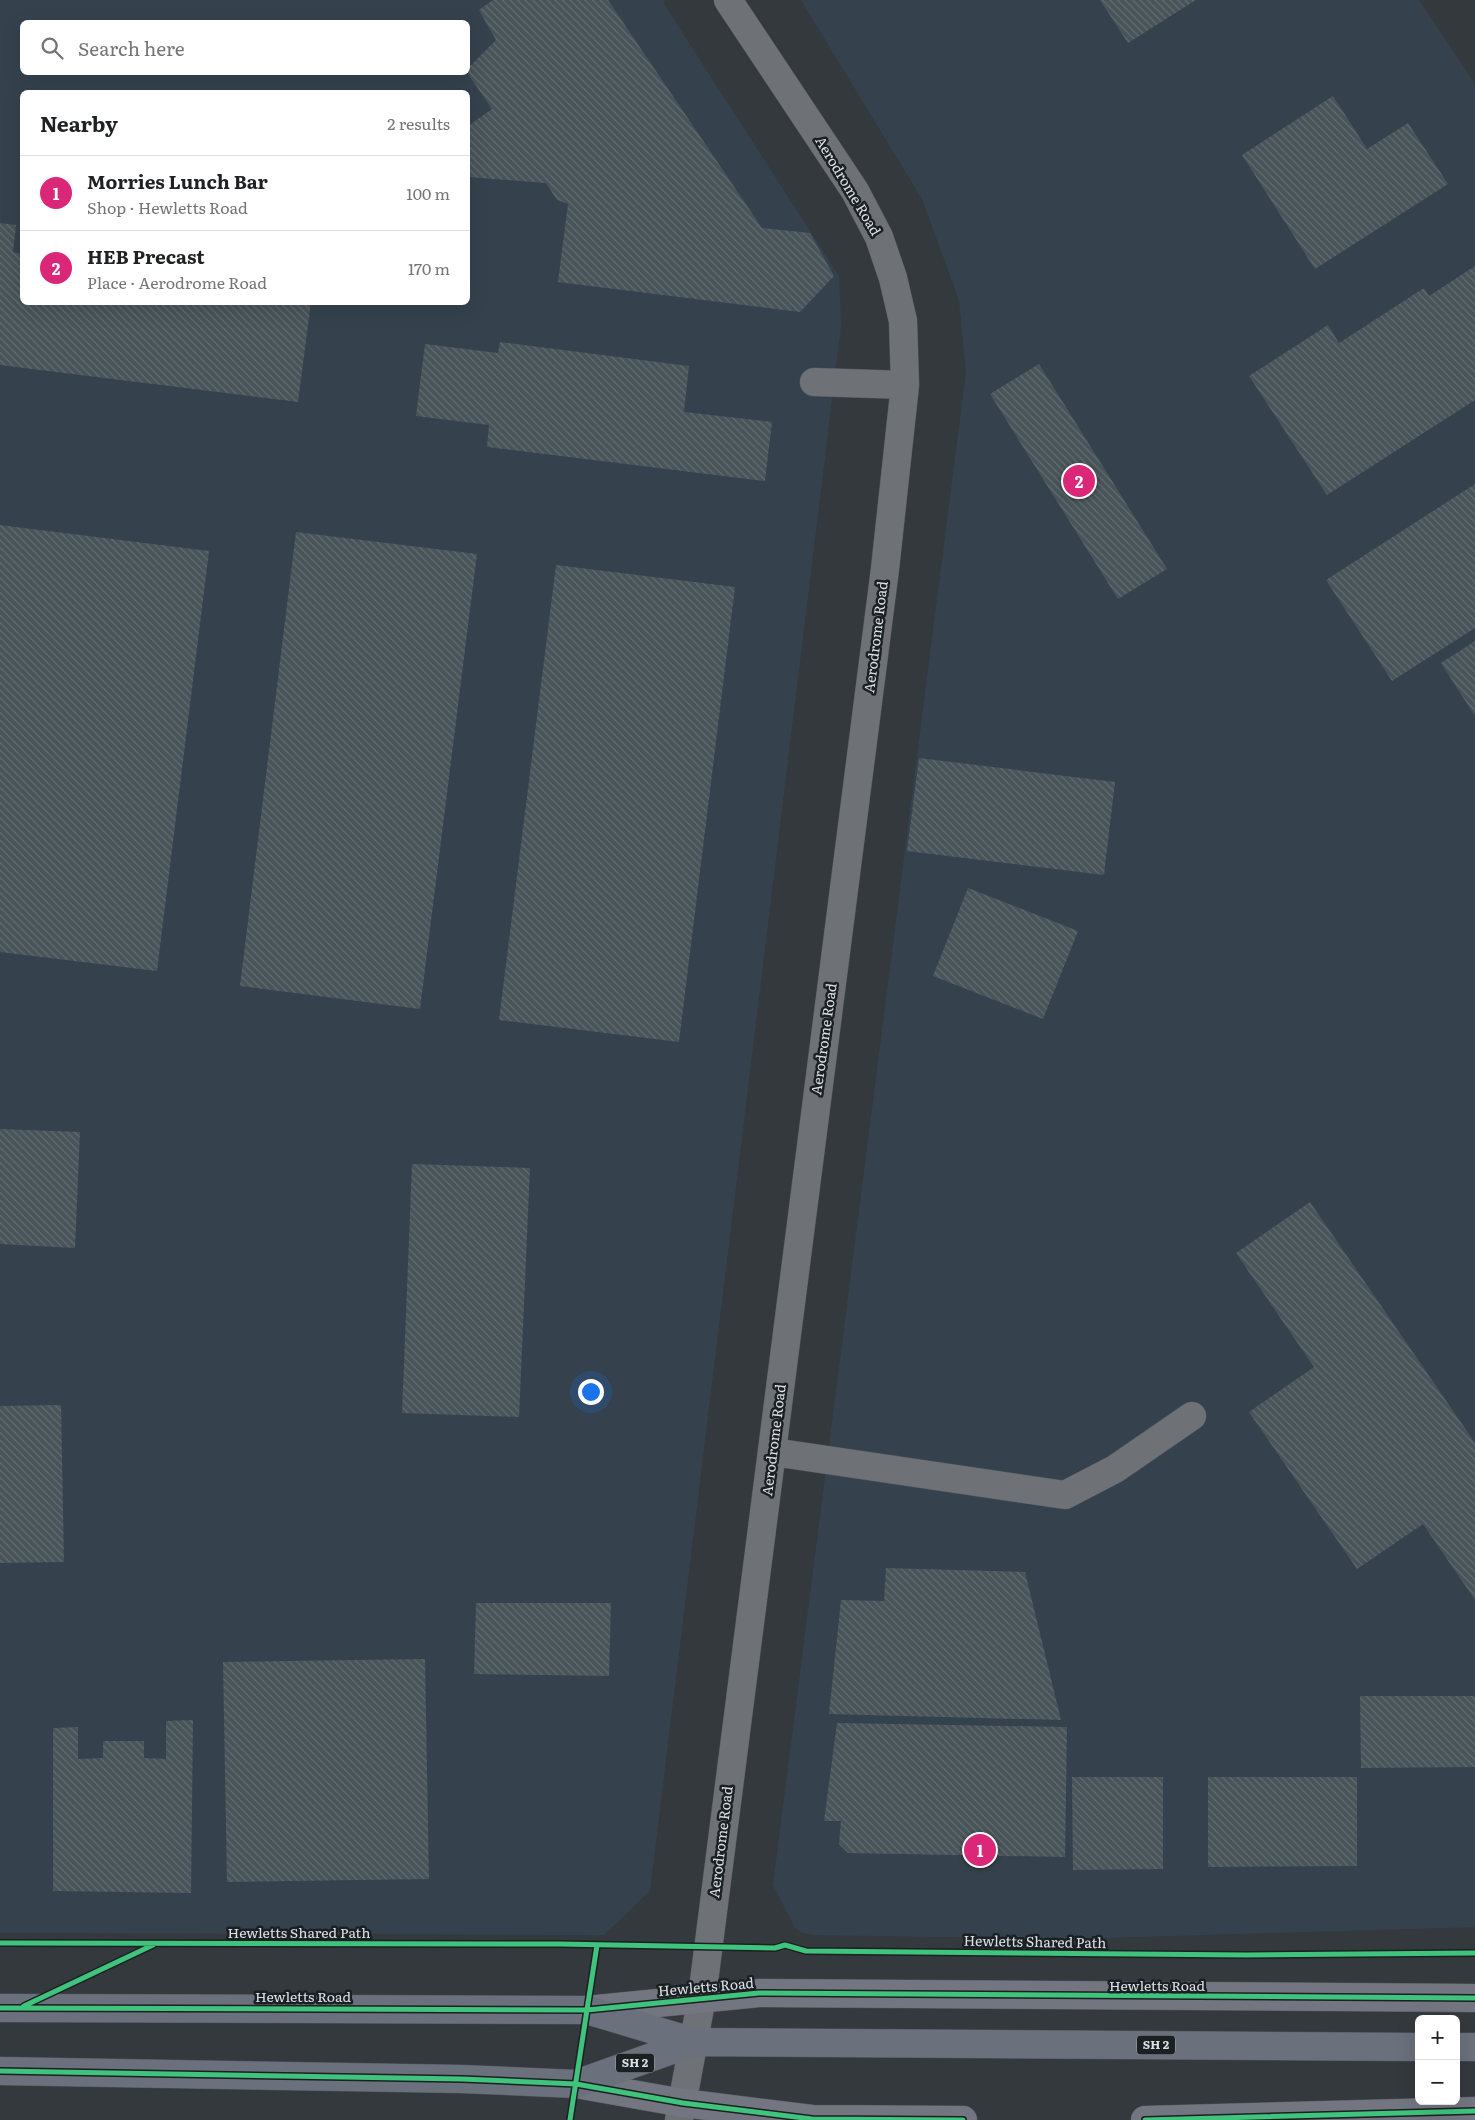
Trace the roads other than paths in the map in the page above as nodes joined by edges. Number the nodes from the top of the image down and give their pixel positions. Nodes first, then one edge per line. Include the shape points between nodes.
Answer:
1 (728, 0) edge
2 (814, 382) dead end
3 (905, 385) junction
4 (1192, 1416) dead end
5 (773, 1452) junction
6 (702, 1997) junction
7 (1475, 1998) edge
8 (0, 2008) edge
9 (587, 2010) junction
10 (694, 2042) junction
11 (1415, 2047) edge
12 (1460, 2047) edge
13 (1475, 2047) edge
14 (0, 2071) edge
15 (576, 2084) junction
16 (1475, 2111) edge
17 (681, 2112) edge
18 (963, 2120) edge
19 (1145, 2120) edge

1 - 3 street, Aerodrome Road via 854,190 879,237 903,321
2 - 3 street
3 - 5 street, Aerodrome Road via 885,569
4 - 5 street via 1115,1469 1065,1495
5 - 6 street, Aerodrome Road
6 - 7 main road, Hewletts Road via 759,1993
6 - 9 main road, Hewletts Road
6 - 10 street, Aerodrome Road
8 - 9 highway, Hewletts Road
9 - 10 highway, SH 2
10 - 11 highway, SH 2
10 - 15 highway, SH 2
10 - 17 street, Aerodrome Road
12 - 13 highway
14 - 15 highway
15 - 17 main road
16 - 19 main road
17 - 18 main road via 812,2119

